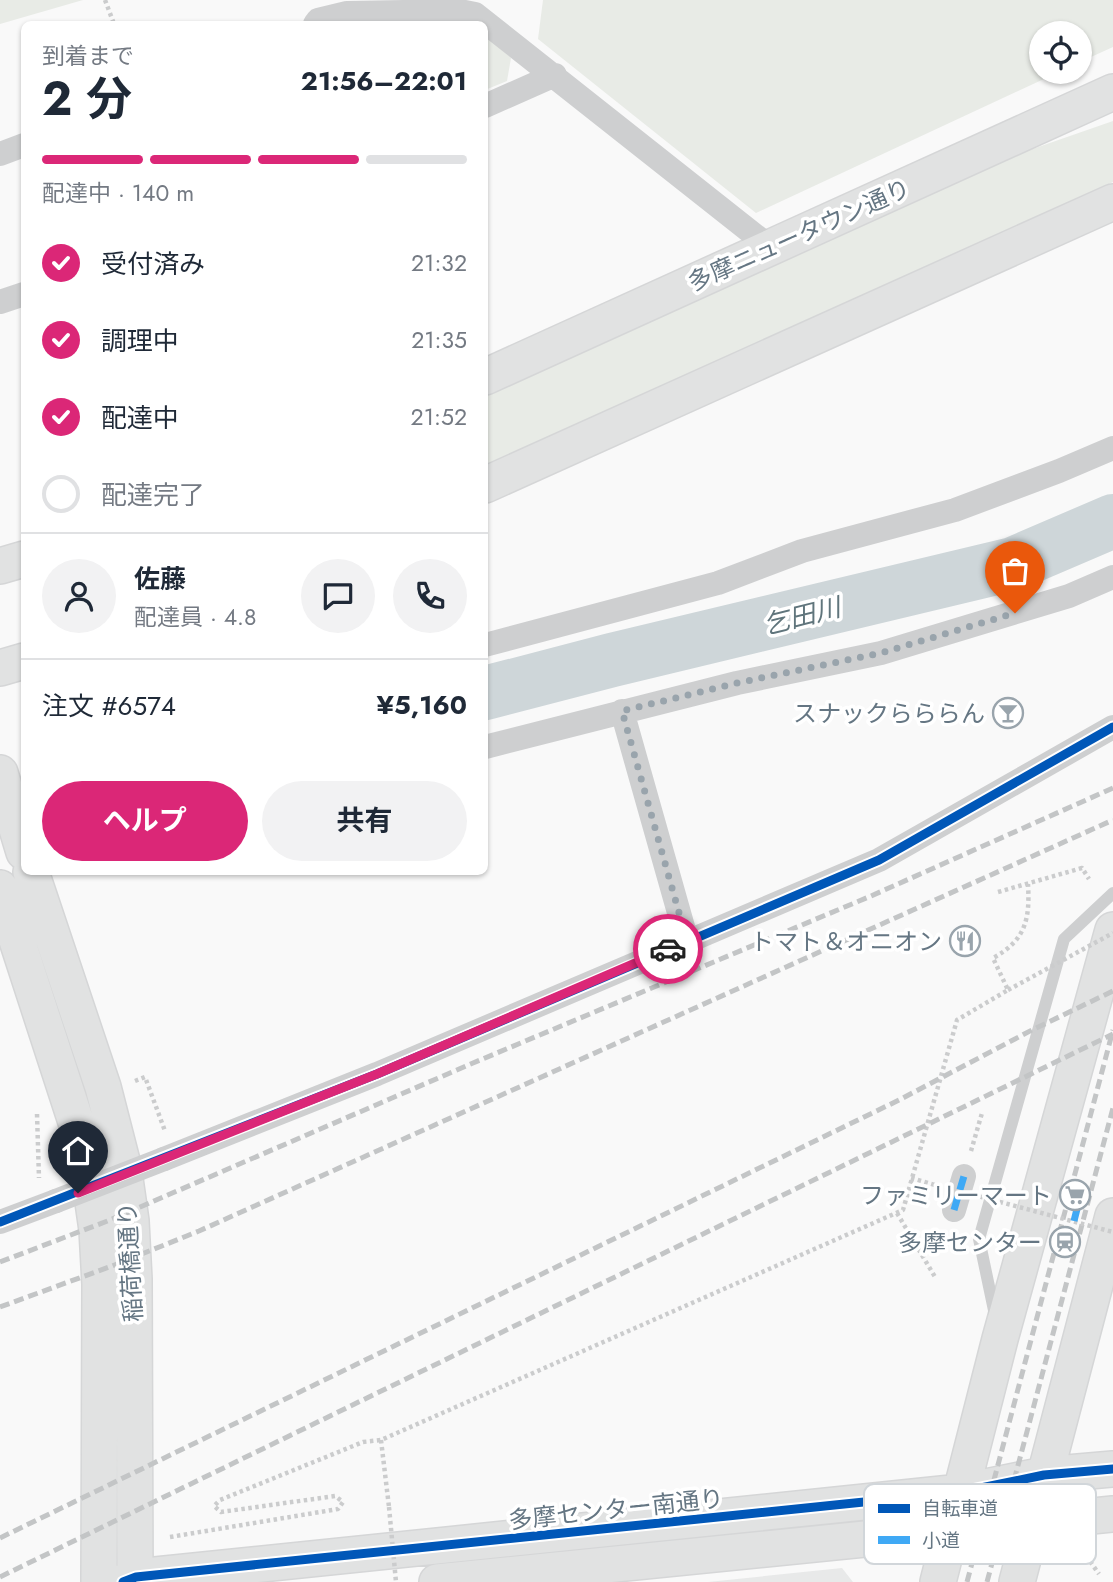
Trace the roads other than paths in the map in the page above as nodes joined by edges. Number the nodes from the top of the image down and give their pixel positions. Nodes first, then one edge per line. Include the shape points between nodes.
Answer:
1 (317, 15) edge
2 (484, 21) edge
3 (488, 24) edge
4 (555, 75) junction
5 (1113, 92) edge
6 (488, 105) edge
7 (21, 146) edge
8 (0, 153) edge
9 (1113, 202) edge
10 (771, 248) junction
11 (21, 295) edge
12 (0, 302) edge
13 (488, 376) edge
14 (1113, 448) edge
15 (488, 484) edge
16 (21, 560) edge
17 (0, 566) edge
18 (1113, 578) edge
19 (488, 644) edge
20 (21, 662) edge
21 (0, 668) edge
22 (622, 711) junction
23 (1113, 727) edge
24 (488, 746) edge
25 (2, 780) edge
26 (21, 839) edge
27 (33, 875) edge
28 (0, 888) edge
29 (1113, 893) edge
30 (1113, 932) edge
31 (687, 941) junction
32 (1113, 1216) edge
33 (0, 1222) edge
34 (1000, 1339) junction
35 (1113, 1469) edge
36 (1044, 1475) junction
37 (963, 1484) edge
38 (1000, 1484) edge
39 (1042, 1484) edge
40 (864, 1502) edge
41 (864, 1538) edge
42 (942, 1564) edge
43 (1021, 1564) edge
44 (131, 1580) edge
45 (99, 1582) edge
46 (437, 1582) edge
47 (938, 1582) edge
48 (1017, 1582) edge

1 - 2 street via 460,11
3 - 4 street
4 - 6 street
4 - 10 street
5 - 10 street, 多摩ニュータウン通り
7 - 8 street
9 - 15 street
10 - 13 street, 多摩ニュータウン通り
11 - 12 street
14 - 19 street via 955,510 802,551 718,583
16 - 17 street
18 - 22 street via 1069,597 881,653
20 - 21 street
22 - 24 street
22 - 31 street
23 - 31 street via 879,860
25 - 26 street, 稲荷橋通り
27 - 44 street, 稲荷橋通り via 103,1087 123,1165 131,1221
28 - 45 street, 稲荷橋通り via 76,1121 97,1230
29 - 34 lane via 1064,939 979,1239
30 - 34 street
31 - 33 street, bridge via 377,1074
32 - 36 street
34 - 37 street
35 - 36 street, 多摩センター南通り
36 - 38 street, 多摩センター南通り
36 - 39 street
40 - 44 street, 多摩センター南通り
41 - 46 street
42 - 47 street
43 - 48 street

